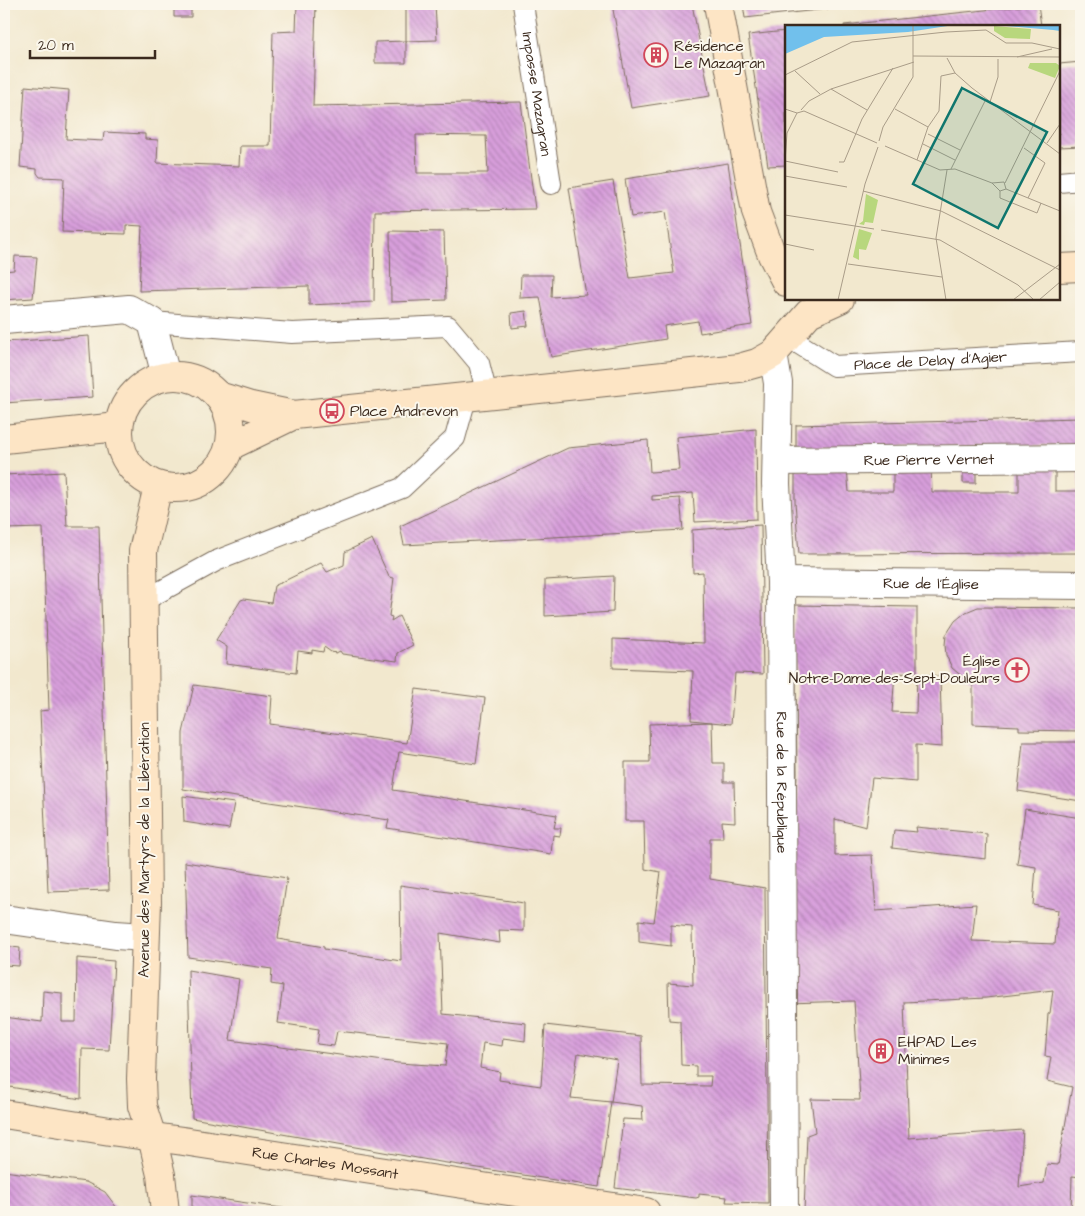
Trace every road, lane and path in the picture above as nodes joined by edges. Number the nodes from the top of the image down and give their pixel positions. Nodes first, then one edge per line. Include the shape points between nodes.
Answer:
1 (523, 4) edge
2 (718, 4) edge
3 (1081, 180) edge
4 (1060, 182) edge
5 (550, 184) dead end
6 (1081, 267) edge
7 (1060, 268) edge
8 (785, 280) edge
9 (835, 300) edge
10 (804, 306) edge
11 (4, 320) edge
12 (152, 322) junction
13 (781, 345) junction
14 (1081, 352) edge
15 (166, 376) junction
16 (219, 396) junction
17 (477, 396) junction
18 (294, 415) junction
19 (118, 427) junction
20 (4, 439) edge
21 (230, 446) junction
22 (1081, 458) edge
23 (777, 460) junction
24 (158, 486) junction
25 (781, 582) junction
26 (1081, 585) edge
27 (143, 601) junction
28 (4, 919) edge
29 (145, 937) junction
30 (4, 1114) edge
31 (152, 1137) junction
32 (165, 1212) edge
33 (646, 1212) edge
34 (784, 1212) edge

1 - 5 lane, Impasse Mazagran
2 - 8 street via 756,212
3 - 4 lane
6 - 7 street
9 - 10 street
10 - 13 street
11 - 12 street via 129,309
12 - 15 street
12 - 17 lane via 292,334 448,326 479,363
13 - 14 lane, Place de Delay d'Agier via 834,366
13 - 17 street via 757,363 739,368
13 - 23 street, Rue de la République
15 - 16 street via 181,375 195,379
15 - 19 street via 148,382 133,393 123,409
16 - 18 street
16 - 21 street via 228,411 232,428
17 - 18 street
17 - 27 lane via 455,438 402,488 216,561
18 - 21 street
19 - 20 street
19 - 24 street via 120,446 128,464 141,478
21 - 24 street via 223,462 211,476 195,485 177,489
22 - 23 street, Rue Pierre Vernet
23 - 25 street, Rue de la République
24 - 27 street, Avenue des Martyrs de la Libération via 143,551
25 - 26 street, Rue de l'Église
25 - 34 street, Rue de la République
27 - 29 street, Avenue des Martyrs de la Libération
28 - 29 street
29 - 31 street, Avenue des Martyrs de la Libération via 142,1106
30 - 31 street, Rue Charles Mossant
31 - 32 street, Avenue des Martyrs de la Libération
31 - 33 street, Rue Charles Mossant

